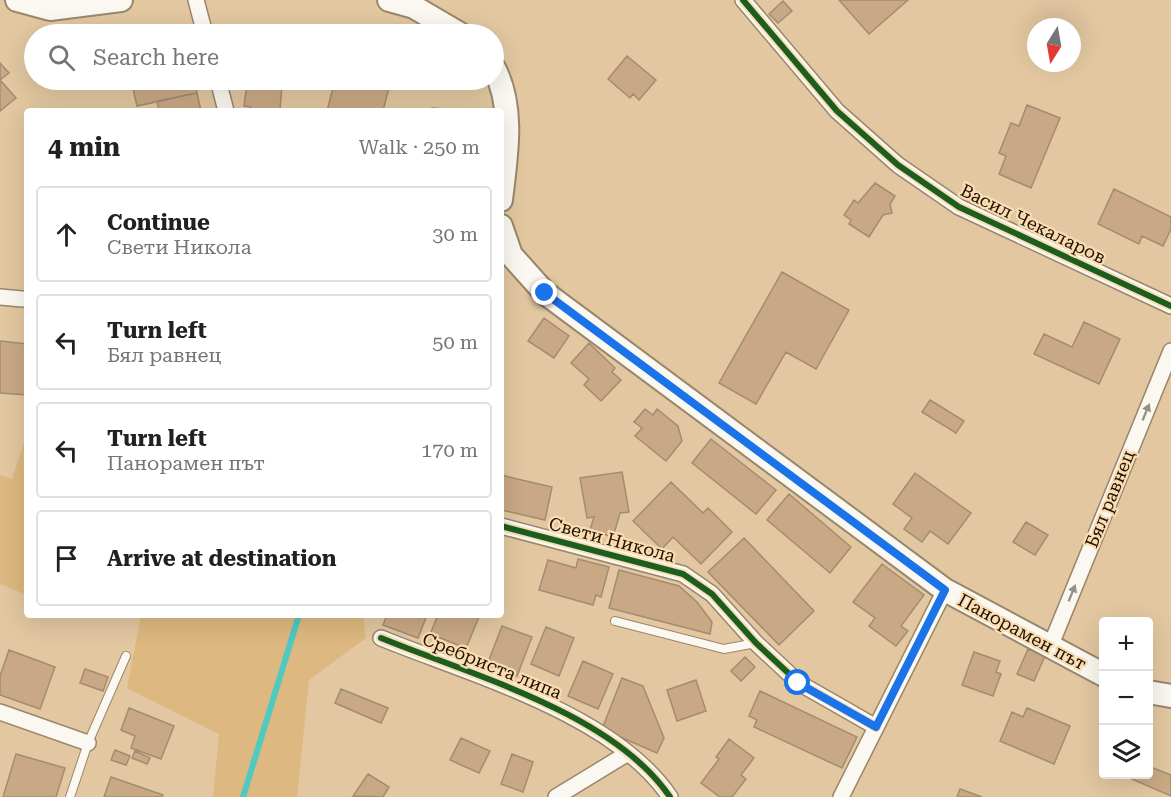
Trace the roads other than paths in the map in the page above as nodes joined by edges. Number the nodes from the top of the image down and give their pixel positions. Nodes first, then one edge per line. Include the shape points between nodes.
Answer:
1 (17, 0) edge
2 (120, 0) edge
3 (196, 0) edge
4 (389, 0) edge
5 (743, 0) edge
6 (419, 3) edge
7 (203, 24) edge
8 (447, 24) edge
9 (221, 90) edge
10 (501, 90) edge
11 (225, 108) edge
12 (504, 170) edge
13 (504, 234) edge
14 (0, 297) edge
15 (24, 300) edge
16 (1171, 306) edge
17 (1171, 351) edge
18 (504, 527) edge
19 (945, 590) junction
20 (615, 621) dead end
21 (381, 638) dead end
22 (756, 643) junction
23 (1050, 647) junction
24 (126, 657) dead end
25 (1099, 672) edge
26 (1153, 693) edge
27 (1171, 696) edge
28 (0, 712) edge
29 (876, 727) junction
30 (88, 743) junction
31 (628, 753) junction
32 (70, 797) edge
33 (556, 797) edge
34 (670, 797) edge
35 (841, 797) edge

1 - 2 main road via 50,9
3 - 7 street
4 - 6 main road
5 - 16 street, Васил Чекаларов via 837,111 898,165 959,207
6 - 8 main road
9 - 11 street
10 - 12 main road via 508,131
13 - 19 main road, Панорамен път via 511,255 545,293
14 - 15 street
23 -> 17 street, Бял равнец
18 - 22 street, Свети Никола via 683,574 712,594
19 - 23 main road, Панорамен път
19 - 29 street
20 - 22 lane via 724,649
21 - 31 street, Сребриста липа via 574,715
22 - 29 street, Свети Никола via 798,683
23 - 25 main road, Панорамен път
24 - 30 lane
26 - 27 main road
28 - 30 street
29 - 35 street
30 - 32 lane
31 - 33 street
31 - 34 street, Сребриста липа via 657,777

